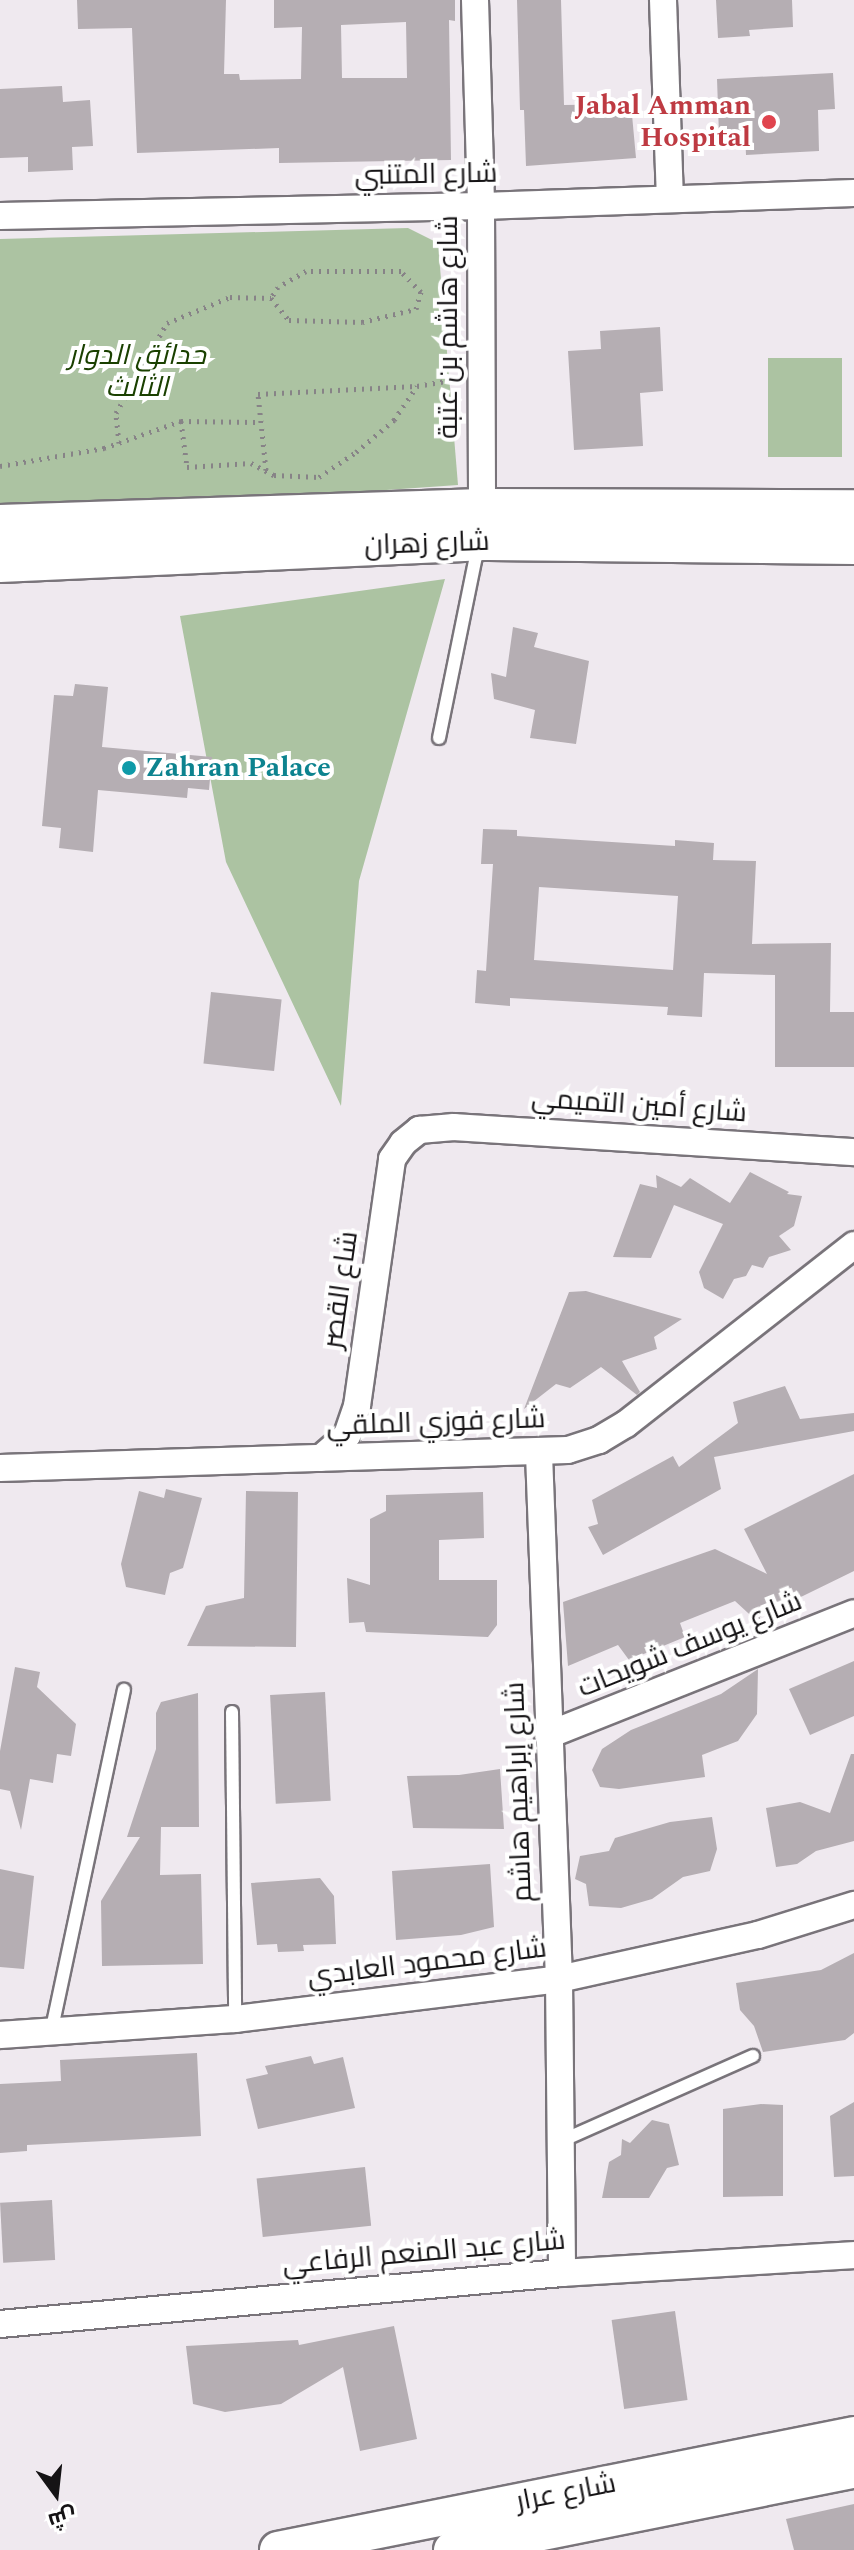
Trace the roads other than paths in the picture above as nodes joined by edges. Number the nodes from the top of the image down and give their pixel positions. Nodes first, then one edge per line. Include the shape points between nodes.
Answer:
1 (475, 0) edge
2 (663, 0) edge
3 (854, 193) edge
4 (670, 199) junction
5 (481, 206) junction
6 (0, 216) edge
7 (854, 510) edge
8 (0, 525) edge
9 (481, 525) junction
10 (854, 544) edge
11 (0, 562) edge
12 (439, 738) dead end
13 (419, 1130) joint
14 (854, 1152) edge
15 (854, 1245) edge
16 (539, 1454) junction
17 (321, 1458) junction
18 (0, 1468) edge
19 (854, 1613) edge
20 (124, 1690) dead end
21 (232, 1712) dead end
22 (548, 1735) junction
23 (854, 1905) edge
24 (559, 1979) junction
25 (235, 2019) junction
26 (51, 2033) junction
27 (0, 2035) edge
28 (753, 2056) dead end
29 (558, 2142) junction
30 (854, 2255) edge
31 (562, 2273) junction
32 (0, 2324) edge
33 (854, 2435) edge
34 (854, 2470) edge
35 (278, 2550) edge
36 (452, 2550) edge

1 - 5 street, شارع هاشم بن عتبة
2 - 4 street
3 - 4 street, شارع المتنبي
4 - 5 street, شارع المتنبي
5 - 6 street, شارع المتنبي
5 - 9 street, شارع هاشم بن عتبة
7 - 9 main road, شارع زهران
8 - 9 main road, شارع زهران
9 - 10 main road, شارع زهران
9 - 11 main road, شارع زهران
9 - 12 lane, شارع هاشم بن عتبة
13 - 14 street, شارع أمين التميمي via 454,1127
13 - 17 street, شاع القصر via 392,1159 357,1406 347,1435
15 - 16 street, شارع فوزي الملقي via 626,1424 599,1440
16 - 17 street, شارع فوزي الملقي
16 - 22 street, شارع إبراهيم هاشم
17 - 18 street, شارع فوزي الملقي
19 - 22 street, شارع يوسف شويحات
20 - 26 lane
21 - 25 lane
22 - 24 street, شارع إبراهيم هاشم
23 - 24 street, شارع محمود العابدي via 758,1935
24 - 25 street, شارع محمود العابدي
24 - 29 street, شارع إبراهيم هاشم
25 - 26 street, شارع محمود العابدي
26 - 27 street, شارع محمود العابدي
28 - 29 lane
29 - 31 street, شارع إبراهيم هاشم
30 - 31 street, شارع عبد المنعم الرفاعي
31 - 32 street, شارع عبد المنعم الرفاعي
33 - 35 main road, شارع عرار
34 - 36 main road, شارع عرار

